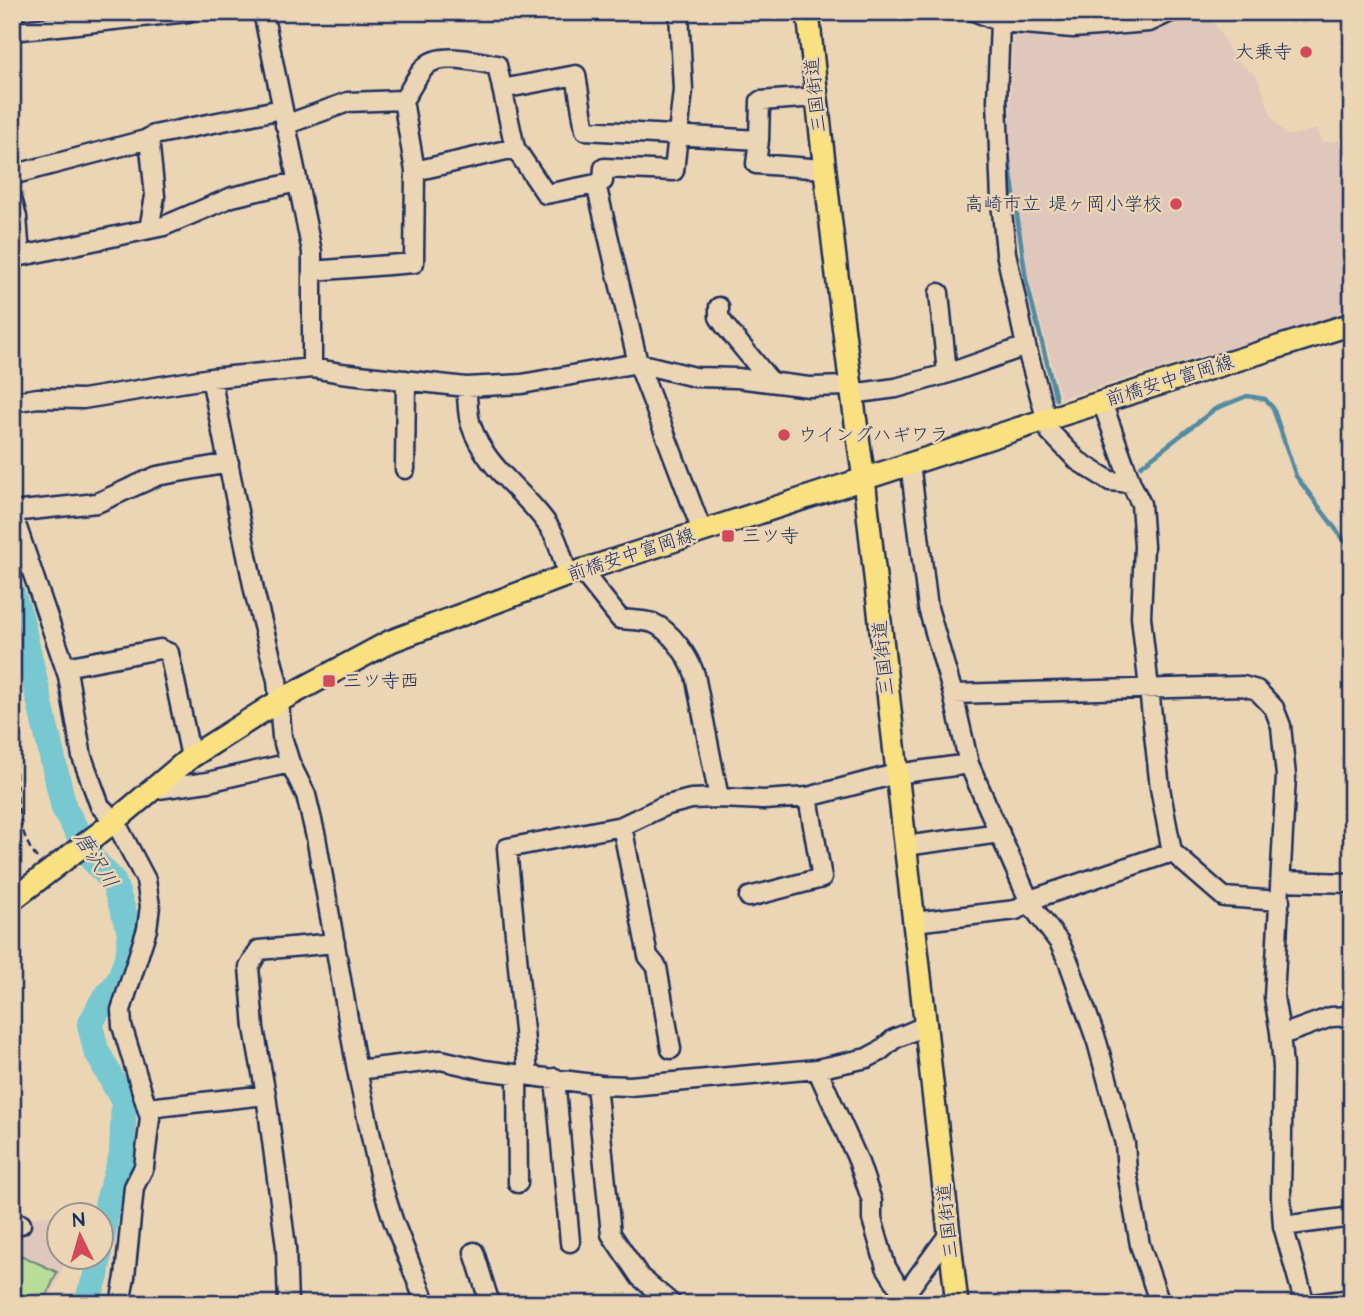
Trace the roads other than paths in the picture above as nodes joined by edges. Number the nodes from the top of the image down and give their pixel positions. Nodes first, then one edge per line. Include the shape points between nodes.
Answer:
1 (188, 12) edge
2 (263, 12) edge
3 (679, 12) edge
4 (808, 12) edge
5 (976, 12) edge
6 (1170, 12) edge
7 (1000, 22) junction
8 (12, 32) edge
9 (502, 89) junction
10 (817, 97) junction
11 (402, 100) junction
12 (283, 117) junction
13 (679, 136) junction
14 (149, 138) junction
15 (759, 141) junction
16 (515, 148) junction
17 (824, 169) junction
18 (415, 171) junction
19 (12, 175) edge
20 (297, 182) junction
21 (596, 184) junction
22 (12, 198) edge
23 (149, 229) junction
24 (16, 257) edge
25 (312, 271) junction
26 (939, 293) dead end
27 (719, 307) dead end
28 (1351, 327) edge
29 (1026, 345) junction
30 (638, 363) junction
31 (312, 368) junction
32 (947, 373) junction
33 (211, 378) junction
34 (407, 380) junction
35 (772, 382) junction
36 (466, 387) junction
37 (851, 390) junction
38 (12, 402) edge
39 (1102, 402) junction
40 (1048, 419) junction
41 (229, 463) junction
42 (910, 463) junction
43 (405, 469) dead end
44 (864, 479) junction
45 (1131, 483) junction
46 (12, 512) edge
47 (702, 531) junction
48 (575, 573) junction
49 (65, 667) junction
50 (1148, 690) junction
51 (953, 694) junction
52 (279, 701) junction
53 (191, 757) junction
54 (290, 763) junction
55 (969, 764) junction
56 (896, 774) junction
57 (151, 790) junction
58 (719, 797) junction
59 (808, 797) junction
60 (115, 821) junction
61 (622, 826) junction
62 (1000, 833) junction
63 (905, 846) junction
64 (1172, 852) junction
65 (1281, 881) junction
66 (1352, 883) edge
67 (749, 897) dead end
68 (12, 900) edge
69 (1030, 900) junction
70 (1280, 901) junction
71 (914, 922) junction
72 (335, 943) junction
73 (1352, 1016) edge
74 (927, 1025) junction
75 (1280, 1032) junction
76 (671, 1049) dead end
77 (817, 1069) junction
78 (357, 1070) junction
79 (523, 1074) junction
80 (555, 1078) junction
81 (596, 1084) junction
82 (266, 1095) junction
83 (147, 1108) junction
84 (518, 1183) dead end
85 (1352, 1217) edge
86 (1283, 1226) junction
87 (949, 1234) junction
88 (570, 1242) dead end
89 (474, 1252) dead end
90 (1352, 1299) edge
91 (901, 1300) edge
92 (120, 1304) edge
93 (288, 1304) edge
94 (426, 1304) edge
95 (490, 1304) edge
96 (672, 1304) edge
97 (957, 1304) edge
98 (1160, 1304) edge
99 (1305, 1304) edge
100 (1314, 1304) edge

1 - 8 street
2 - 12 street
3 - 13 street via 683,90
4 - 10 main road, 三国街道
5 - 7 street
6 - 7 street via 1149,22 1073,28
7 - 29 street via 1001,201 1006,253
9 - 11 street via 497,65 443,59 424,67
9 - 13 street via 576,75 585,130
9 - 16 street
10 - 15 street via 760,101
10 - 17 main road, 三国街道
11 - 12 street via 348,102
11 - 18 street
12 - 14 street
12 - 20 street
13 - 15 street
13 - 21 street via 674,171 604,168 603,181
14 - 19 street
14 - 23 street via 155,196
15 - 17 street via 756,163
16 - 18 street
16 - 21 street via 546,194
17 - 37 main road, 三国街道
18 - 25 street via 414,263
20 - 23 street via 232,197
20 - 25 street
21 - 30 street
22 - 24 street via 17,217
23 - 24 street
25 - 31 street
26 - 32 street
27 - 35 street via 725,326
28 - 39 main road, 前橋安中富岡線
29 - 32 street
29 - 40 street
30 - 35 street via 695,377
30 - 36 street via 522,384
30 - 47 street
31 - 33 street
31 - 34 street
32 - 37 street via 896,388
33 - 38 street via 83,399
33 - 41 street
34 - 36 street
34 - 43 street
35 - 37 street
36 - 48 street via 471,424 494,468 525,495
37 - 44 main road, 三国街道
39 - 40 main road, 前橋安中富岡線
39 - 45 street
40 - 42 main road, 前橋安中富岡線
40 - 45 street via 1050,432 1078,461 1110,481
41 - 46 street via 157,476 97,503
41 - 52 street
42 - 44 main road, 前橋安中富岡線
42 - 51 street via 928,608
44 - 47 main road, 前橋安中富岡線
44 - 56 main road, 三国街道
45 - 50 street via 1141,504 1141,617
46 - 49 street
47 - 48 main road, 前橋安中富岡線
48 - 52 main road, 前橋安中富岡線 via 391,641
48 - 58 street via 620,619 653,623 690,661
49 - 53 street via 160,649 169,653
49 - 60 street via 82,757 100,806
50 - 51 street
50 - 64 street
50 - 65 street via 1243,686 1257,690 1274,708 1281,726 1286,776
51 - 55 street
52 - 53 main road, 前橋安中富岡線
52 - 54 street
53 - 57 main road, 前橋安中富岡線
54 - 57 street
54 - 72 street via 306,795
55 - 56 street
55 - 62 street
56 - 59 street
56 - 63 main road, 三国街道
57 - 60 main road, 前橋安中富岡線
58 - 59 street
58 - 61 street via 664,806
59 - 67 street via 822,878
60 - 68 main road, 前橋安中富岡線
60 - 83 street via 146,880 150,906 121,1010
61 - 76 street via 648,956 657,967
61 - 79 street via 508,848
62 - 63 street
62 - 69 street
63 - 71 main road, 三国街道
64 - 69 street
64 - 70 street via 1224,897
65 - 66 street
65 - 70 street
69 - 71 street via 1016,910
69 - 98 street via 1069,963 1097,1042 1125,1143 1140,1245
70 - 75 street via 1274,997
71 - 74 main road, 三国街道
72 - 78 street
72 - 82 street via 259,950 249,967
73 - 75 street via 1331,1017
74 - 77 street via 867,1058
74 - 87 main road, 三国街道
75 - 86 street
77 - 81 street via 630,1086
77 - 91 street via 858,1160 886,1267
78 - 79 street via 441,1059
78 - 94 street via 380,1179
79 - 80 street
79 - 84 street
80 - 81 street
80 - 88 street
81 - 96 street via 611,1234 640,1277
82 - 83 street
82 - 93 street via 286,1247
83 - 92 street via 150,1118 144,1167 134,1187
85 - 86 street
86 - 99 street
87 - 91 street
87 - 97 main road, 三国街道
89 - 95 street
90 - 100 street

